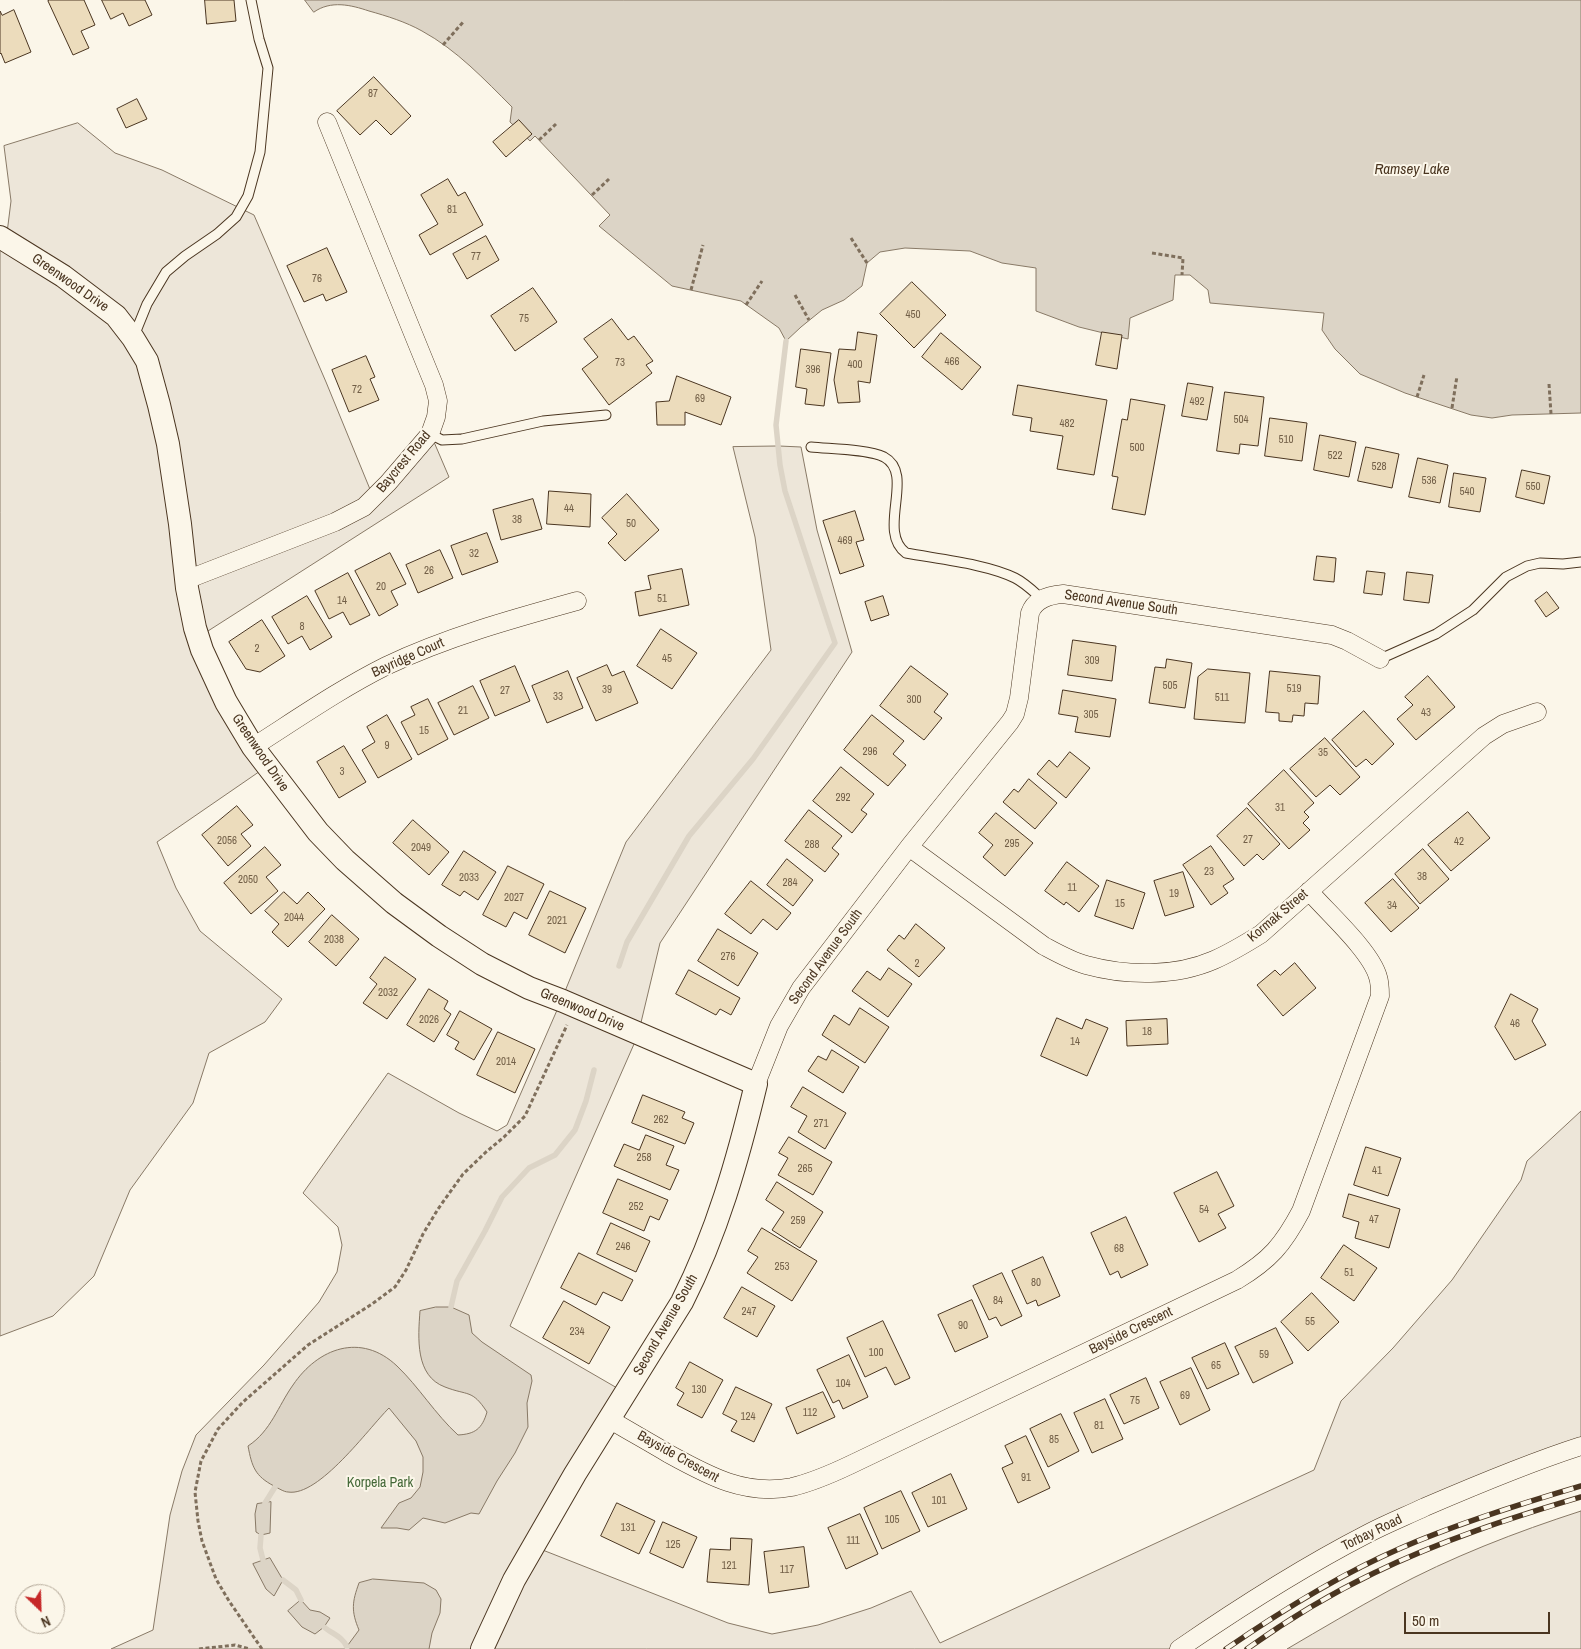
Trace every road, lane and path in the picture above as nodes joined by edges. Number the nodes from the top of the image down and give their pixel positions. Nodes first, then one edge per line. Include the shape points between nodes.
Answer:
1 (251, 0) edge
2 (464, 21) dead end
3 (443, 45) dead end
4 (327, 122) dead end
5 (556, 124) dead end
6 (539, 140) dead end
7 (609, 179) dead end
8 (592, 195) dead end
9 (0, 237) edge
10 (851, 238) dead end
11 (703, 245) dead end
12 (1152, 253) dead end
13 (866, 263) dead end
14 (1182, 275) dead end
15 (762, 281) dead end
16 (691, 290) dead end
17 (795, 295) dead end
18 (746, 305) dead end
19 (809, 320) dead end
20 (134, 338) junction
21 (1424, 375) dead end
22 (1458, 376) dead end
23 (1549, 384) dead end
24 (1417, 397) dead end
25 (1452, 408) dead end
26 (1551, 414) dead end
27 (606, 415) dead end
28 (430, 434) junction
29 (811, 447) dead end
30 (1581, 562) edge
31 (186, 580) junction
32 (1042, 599) junction
33 (577, 601) dead end
34 (1380, 659) joint
35 (1537, 712) dead end
36 (253, 747) junction
37 (909, 847) junction
38 (1309, 891) junction
39 (576, 1007) junction
40 (756, 1084) junction
41 (609, 1419) junction
42 (1581, 1446) edge
43 (199, 1649) edge
44 (250, 1649) edge
45 (262, 1649) edge
46 (482, 1649) edge
47 (1179, 1649) edge

1 - 20 lane via 268,68 260,152 248,196 236,217 166,272 147,304
2 - 3 path
4 - 28 street, Baycrest Road via 434,385 438,401
5 - 6 path
7 - 8 path
9 - 20 street, Greenwood Drive via 106,307
10 - 13 path
11 - 16 path
12 - 14 path via 1183,258
15 - 18 path
17 - 19 path
20 - 31 street, Greenwood Drive via 147,361 160,404
21 - 24 path
22 - 25 path
23 - 26 path
27 - 28 lane via 543,421 462,439 442,440
28 - 31 street, Baycrest Road via 388,484 364,506 335,522
29 - 32 lane via 873,453 891,464 897,484 895,538 906,553 1002,573 1016,578
30 - 34 lane via 1527,566 1506,577 1473,610 1458,620 1414,645
31 - 36 street, Greenwood Drive via 202,650 226,702
32 - 34 street, Second Avenue South via 1063,594 1332,635
32 - 37 street, Second Avenue South via 1030,613 1015,714
33 - 36 street, Bayridge Court via 447,640 393,663
35 - 38 street, Kormak Street via 1503,724 1484,736
36 - 39 street, Greenwood Drive via 318,832 394,903 482,964
37 - 38 street, Kormak Street via 1044,946 1084,965 1109,970 1162,972 1213,961 1261,934
37 - 40 street, Second Avenue South via 796,995 778,1026
38 - 41 street, Bayside Crescent via 1369,959 1378,976 1380,996 1301,1211 1289,1233 1258,1268 850,1465 791,1487 770,1489 726,1483
39 - 40 street, Greenwood Drive
39 - 45 path via 525,1116 463,1174 438,1209 395,1287 308,1345 243,1402 218,1429 202,1461 195,1492 202,1541 216,1579
40 - 41 street, Second Avenue South via 732,1177 695,1276
41 - 46 street, Second Avenue South via 514,1580
42 - 47 street, Torbay Road via 1456,1494 1368,1533 1247,1602
43 - 44 path via 235,1645

